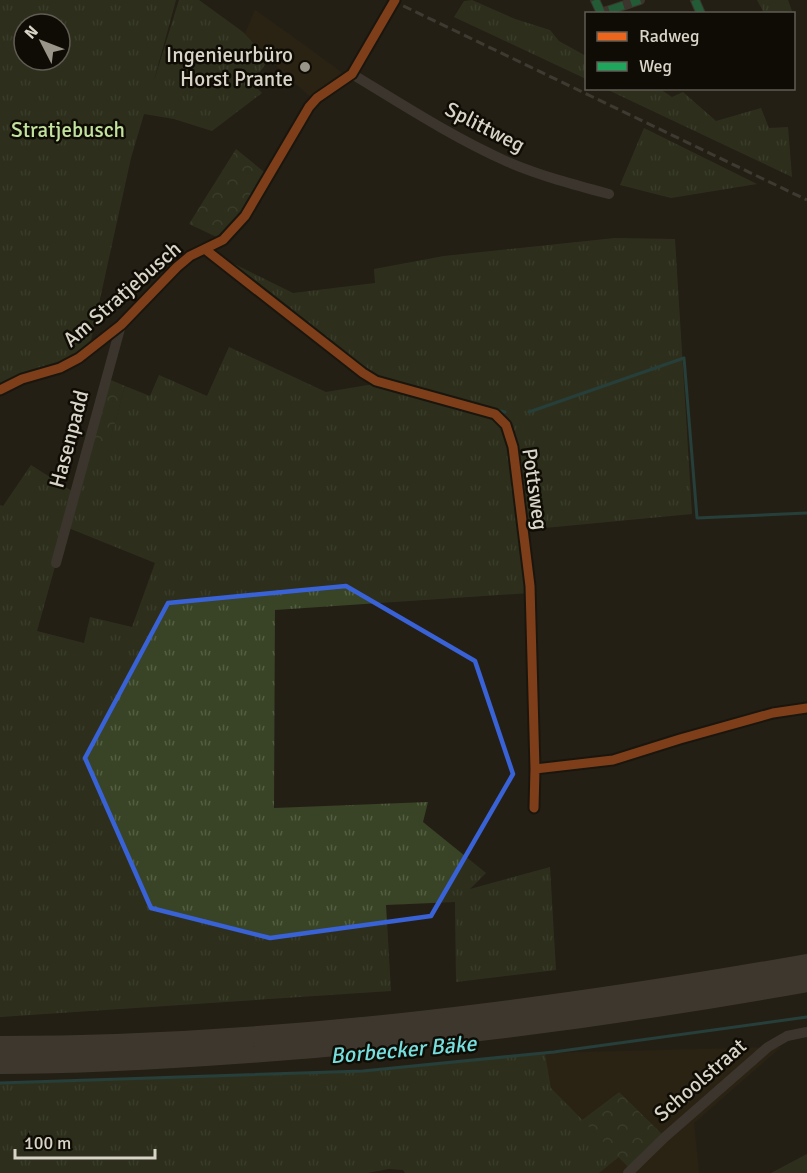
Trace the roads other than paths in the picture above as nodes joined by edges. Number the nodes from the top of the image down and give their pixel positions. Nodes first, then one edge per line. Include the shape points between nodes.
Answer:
1 (394, 0) edge
2 (640, 0) edge
3 (604, 12) edge
4 (352, 74) junction
5 (609, 194) dead end
6 (206, 250) junction
7 (121, 325) junction
8 (0, 390) edge
9 (56, 563) dead end
10 (807, 708) edge
11 (535, 769) junction
12 (534, 808) dead end
13 (807, 964) edge
14 (807, 982) edge
15 (807, 1032) edge
16 (0, 1046) edge
17 (0, 1064) edge
18 (628, 1173) edge

1 - 4 street, Am Stratjebusch
2 - 3 street
4 - 5 street, Splittweg via 507,162
4 - 6 street, Am Stratjebusch via 309,107 245,216 223,240
6 - 7 street, Am Stratjebusch via 177,267
6 - 11 street, Pottsweg via 376,381 495,414 506,425 513,447 530,586
7 - 8 street, Am Stratjebusch via 79,358
7 - 9 street, Hasenpadd
10 - 11 street via 773,713 613,760
11 - 12 street, Pottsweg
13 - 16 highway via 524,1008 420,1020 223,1038
14 - 17 highway via 422,1038 197,1056
15 - 18 street, Schoolstraat via 787,1036 768,1047

